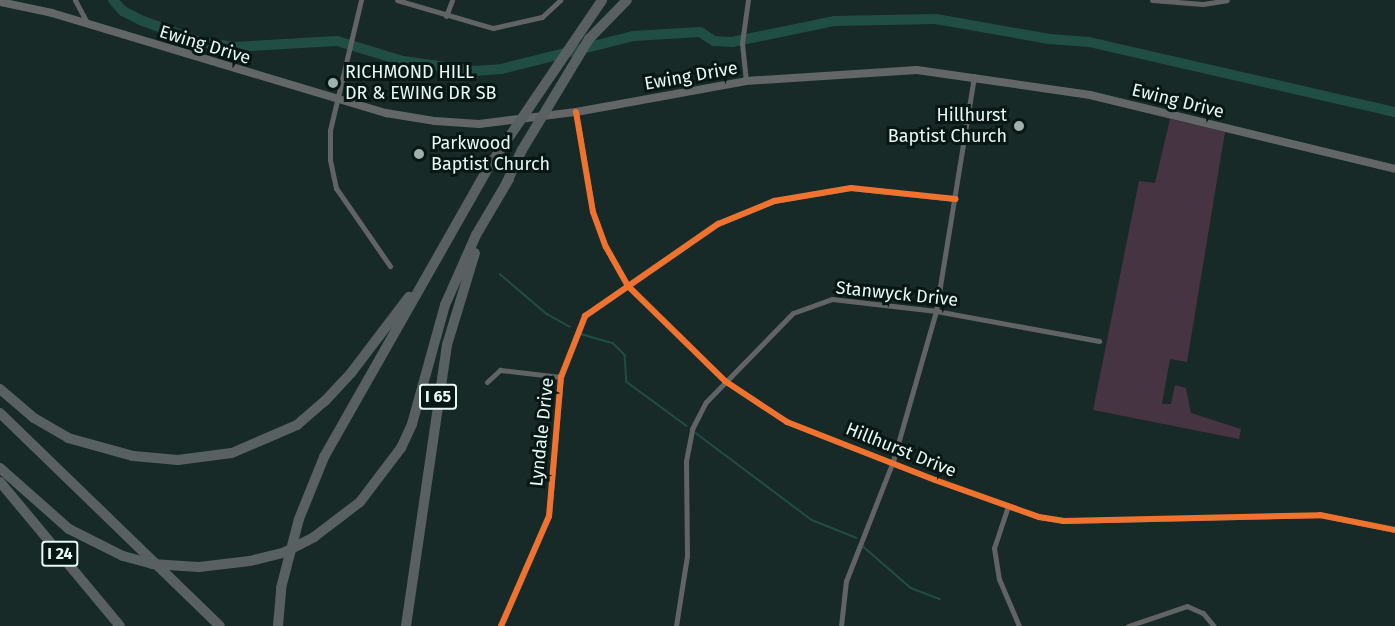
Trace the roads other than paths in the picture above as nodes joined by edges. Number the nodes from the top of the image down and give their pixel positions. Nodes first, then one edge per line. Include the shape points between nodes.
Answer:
1 (75, 0) edge
2 (361, 0) edge
3 (398, 0) edge
4 (452, 0) edge
5 (560, 0) edge
6 (602, 0) edge
7 (627, 0) edge
8 (748, 0) edge
9 (1152, 0) edge
10 (1227, 0) edge
11 (0, 2) edge
12 (447, 16) junction
13 (87, 23) junction
14 (974, 76) junction
15 (746, 81) junction
16 (339, 99) junction
17 (576, 112) junction
18 (1395, 169) edge
19 (509, 178) junction
20 (955, 199) junction
21 (390, 266) dead end
22 (422, 284) junction
23 (628, 286) junction
24 (936, 311) junction
25 (1099, 341) dead end
26 (561, 377) junction
27 (725, 381) junction
28 (487, 382) dead end
29 (0, 389) edge
30 (0, 413) edge
31 (893, 461) junction
32 (0, 468) edge
33 (0, 482) edge
34 (1008, 506) junction
35 (1395, 530) edge
36 (120, 626) edge
37 (220, 626) edge
38 (278, 626) edge
39 (406, 626) edge
40 (501, 626) edge
41 (676, 626) edge
42 (841, 626) edge
43 (1019, 626) edge
44 (1128, 626) edge
45 (1214, 626) edge

1 - 13 street
2 - 16 street
3 - 12 street
4 - 12 street
5 - 12 street via 542,17 524,24 493,28
6 - 22 highway via 505,143
7 - 19 highway, I 65 via 589,39
8 - 15 street via 742,43
9 - 10 street via 1203,4
11 - 13 main road, Ewing Drive
13 - 16 main road, Ewing Drive
14 - 15 main road, Ewing Drive via 917,70
14 - 18 main road, Ewing Drive via 1090,95
14 - 20 street
15 - 17 main road, Ewing Drive
16 - 17 main road, Ewing Drive via 386,113 478,124
16 - 21 street via 330,130 336,188
17 - 23 street, Hillhurst Drive via 593,212 606,247
19 - 32 highway via 476,235 445,305 412,424 401,448 360,502 314,537 285,552 242,562 199,567 152,564 123,556 69,529
19 - 39 highway, I 65 via 475,254 447,345
20 - 23 street, Lyndale Drive via 851,188 792,196 718,224
20 - 24 street
22 - 29 highway via 325,401 297,425 232,453 178,460 133,456 68,438 34,418
22 - 38 highway via 324,457 299,519 281,588
23 - 26 street, Lyndale Drive via 585,316
23 - 27 street, Hillhurst Drive via 652,314
24 - 25 street, Stanwyck Drive
24 - 27 street, Stanwyck Drive via 832,299 793,313
24 - 31 street
26 - 28 street via 500,370
26 - 40 street, Lyndale Drive via 549,516
27 - 31 street, Hillhurst Drive via 787,422
27 - 41 street, Stanwyck Drive via 706,402 692,429 686,461 687,556
30 - 37 highway
31 - 34 street, Hillhurst Drive
31 - 42 street via 846,581
33 - 36 highway, I 24
34 - 35 street, Hillhurst Drive via 1071,523 1320,515
34 - 43 street via 994,548 999,579
44 - 45 street via 1187,606 1203,613

